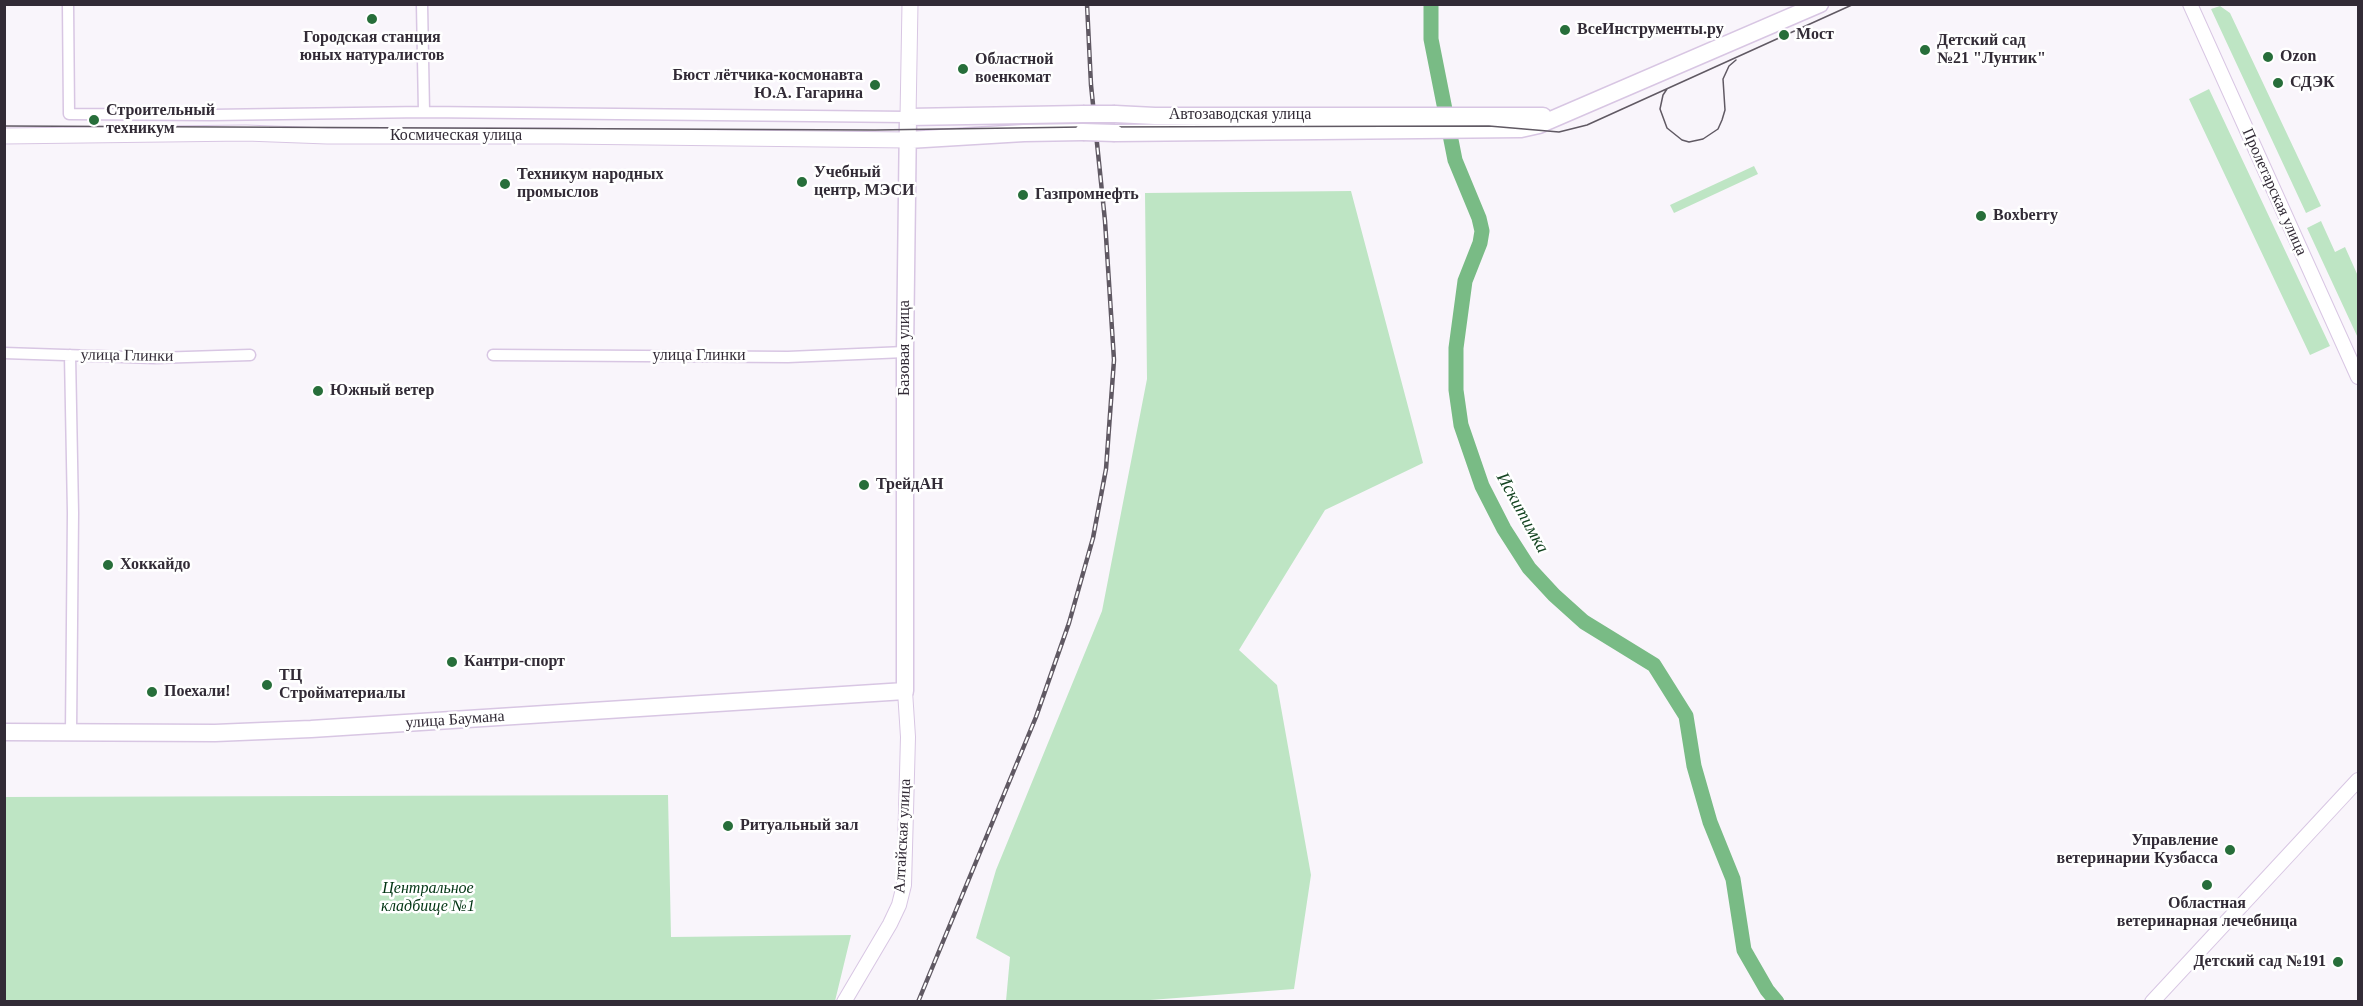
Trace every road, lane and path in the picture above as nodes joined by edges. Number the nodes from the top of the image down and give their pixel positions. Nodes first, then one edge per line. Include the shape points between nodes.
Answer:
1 (68, 4) edge
2 (422, 4) edge
3 (910, 4) edge
4 (1820, 4) edge
5 (2191, 6) edge
6 (424, 112) junction
7 (909, 117) junction
8 (1391, 123) junction
9 (4, 136) edge
10 (908, 140) junction
11 (905, 352) junction
12 (4, 353) edge
13 (70, 355) junction
14 (250, 355) dead end
15 (493, 355) dead end
16 (2358, 377) edge
17 (905, 692) junction
18 (4, 732) edge
19 (70, 732) junction
20 (2358, 780) edge
21 (844, 1002) edge
22 (2152, 1002) edge

1 - 6 street, Космическая улица via 69,114
2 - 6 street
3 - 7 main road, Базовая улица
4 - 8 main road, Автозаводская улица via 1571,112 1488,123
5 - 16 street, Пролетарская улица
6 - 7 street, Космическая улица
7 - 8 main road, Автозаводская улица, bridge via 1115,114
7 - 10 main road, Базовая улица
8 - 10 main road, Автозаводская улица, bridge
9 - 10 main road, Космическая улица via 246,133
10 - 11 main road, Базовая улица
11 - 15 street, улица Глинки via 788,357
11 - 17 main road, Базовая улица
12 - 13 street, улица Глинки
13 - 14 street, улица Глинки
13 - 19 street
17 - 19 main road, улица Баумана via 311,729
17 - 21 street, Алтайская улица via 908,737 904,885 890,924
18 - 19 main road, улица Баумана
20 - 22 street

